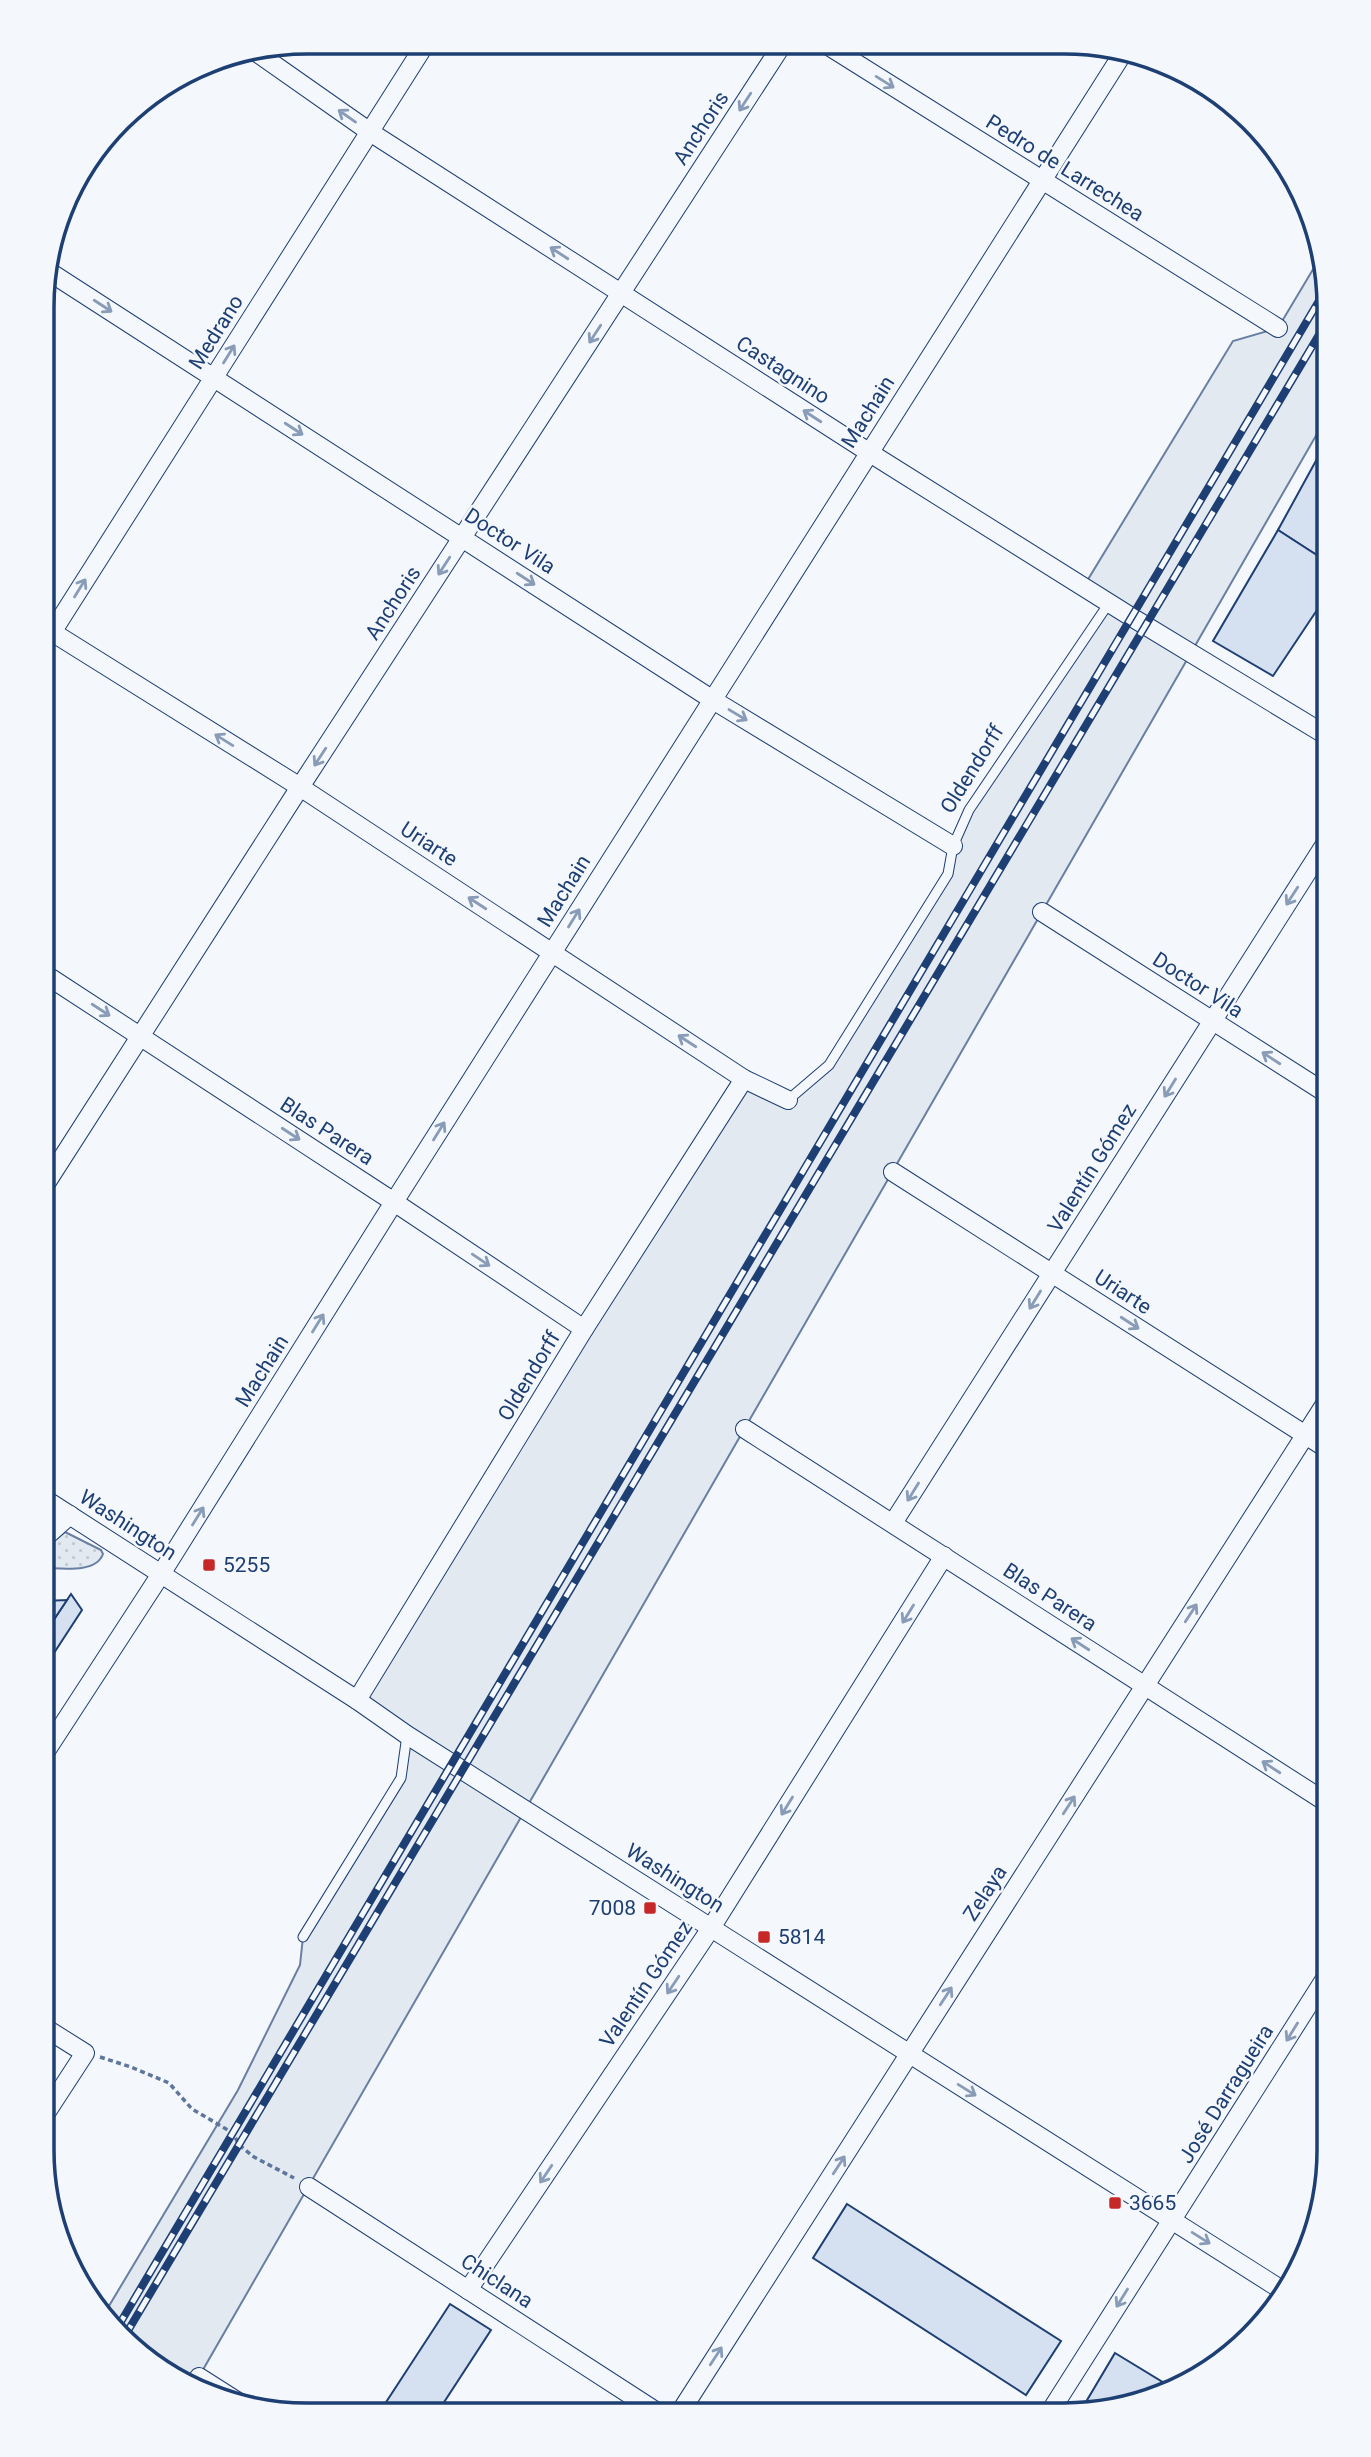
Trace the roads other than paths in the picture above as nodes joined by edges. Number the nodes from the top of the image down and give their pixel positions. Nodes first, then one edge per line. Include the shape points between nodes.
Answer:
1 (419, 54) edge
2 (776, 54) edge
3 (841, 54) edge
4 (264, 58) edge
5 (1119, 60) edge
6 (370, 132) junction
7 (1042, 180) junction
8 (56, 275) edge
9 (621, 293) junction
10 (1278, 328) dead end
11 (214, 377) junction
12 (870, 453) junction
13 (463, 538) junction
14 (1110, 602) junction
15 (54, 623) edge
16 (54, 640) edge
17 (713, 699) junction
18 (1317, 730) edge
19 (300, 787) junction
20 (953, 846) junction
21 (1317, 857) edge
22 (1042, 912) dead end
23 (552, 953) junction
24 (54, 980) edge
25 (1212, 1021) junction
26 (141, 1036) junction
27 (744, 1079) junction
28 (1317, 1087) edge
29 (788, 1100) joint
30 (54, 1171) edge
31 (893, 1172) dead end
32 (394, 1202) junction
33 (1052, 1273) junction
34 (584, 1329) junction
35 (1317, 1416) edge
36 (746, 1429) dead end
37 (1305, 1435) junction
38 (1317, 1442) edge
39 (54, 1505) edge
40 (70, 1515) junction
41 (893, 1523) junction
42 (54, 1529) edge
43 (944, 1556) junction
44 (161, 1574) junction
45 (1145, 1685) junction
46 (357, 1700) junction
47 (407, 1735) junction
48 (54, 1740) edge
49 (1317, 1796) edge
50 (711, 1928) junction
51 (303, 1937) dead end
52 (1317, 1991) edge
53 (54, 2034) edge
54 (909, 2054) junction
55 (54, 2101) edge
56 (309, 2187) road end
57 (1172, 2220) junction
58 (1277, 2287) edge
59 (468, 2290) junction
60 (198, 2377) dead end
61 (207, 2383) edge
62 (643, 2403) edge
63 (686, 2403) edge
64 (1056, 2403) edge

1 - 6 street, Medrano
2 -> 9 street, Anchoris
3 -> 7 street, Pedro de Larrechea
6 -> 4 street, Castagnino
5 - 7 street, Machain
9 -> 6 street, Castagnino
11 -> 6 street, Medrano
7 - 10 street, Pedro de Larrechea
7 - 12 street, Machain
8 -> 11 street, Doctor Vila
12 -> 9 street, Castagnino
9 -> 13 street, Anchoris
11 -> 13 street, Doctor Vila
15 -> 11 street, Medrano
12 - 14 street, Castagnino
12 - 17 street, Machain
13 -> 17 street, Doctor Vila
13 -> 19 street, Anchoris
14 - 18 street, Castagnino
14 - 20 lane, Oldendorff via 969,810
19 -> 16 street, Uriarte
17 -> 20 street, Doctor Vila
23 -> 17 street, Machain
23 -> 19 street, Uriarte
19 - 26 street, Anchoris
20 - 29 lane, Oldendorff via 948,874 829,1065
21 -> 25 street, Valentín Gómez
22 - 25 street, Doctor Vila
27 -> 23 street, Uriarte
32 -> 23 street, Machain
24 -> 26 street, Blas Parera
28 -> 25 street, Doctor Vila
25 -> 33 street, Valentín Gómez
26 - 30 street, Anchoris
26 -> 32 street, Blas Parera
27 - 29 street, Uriarte
27 - 34 street, Oldendorff
31 - 33 street, Uriarte
32 -> 34 street, Blas Parera
44 -> 32 street, Machain
33 -> 37 street, Uriarte
33 -> 41 street, Valentín Gómez
34 - 46 street, Oldendorff
35 - 37 street, Zelaya
36 - 41 street, Blas Parera
37 - 38 street, Uriarte
45 -> 37 street, Zelaya
39 - 40 street, Washington
40 - 42 street
40 - 44 street, Washington
41 - 43 street, Blas Parera
45 -> 43 street, Blas Parera
43 -> 50 street, Valentín Gómez
44 - 46 street, Washington
44 - 48 street, Machain
49 -> 45 street, Blas Parera
54 -> 45 street, Zelaya
46 - 47 street, Washington
47 - 50 street, Washington
47 - 51 lane via 401,1778
50 - 54 street, Washington
50 -> 59 street, Valentín Gómez
52 -> 57 street, José Darragueira
53 - 55 street via 85,2053
54 -> 57 street, Washington
63 -> 54 street, Zelaya
56 - 59 street, Chiclana
57 -> 58 street, Washington
57 -> 64 street, José Darragueira
59 - 62 street, Chiclana
60 - 61 street

